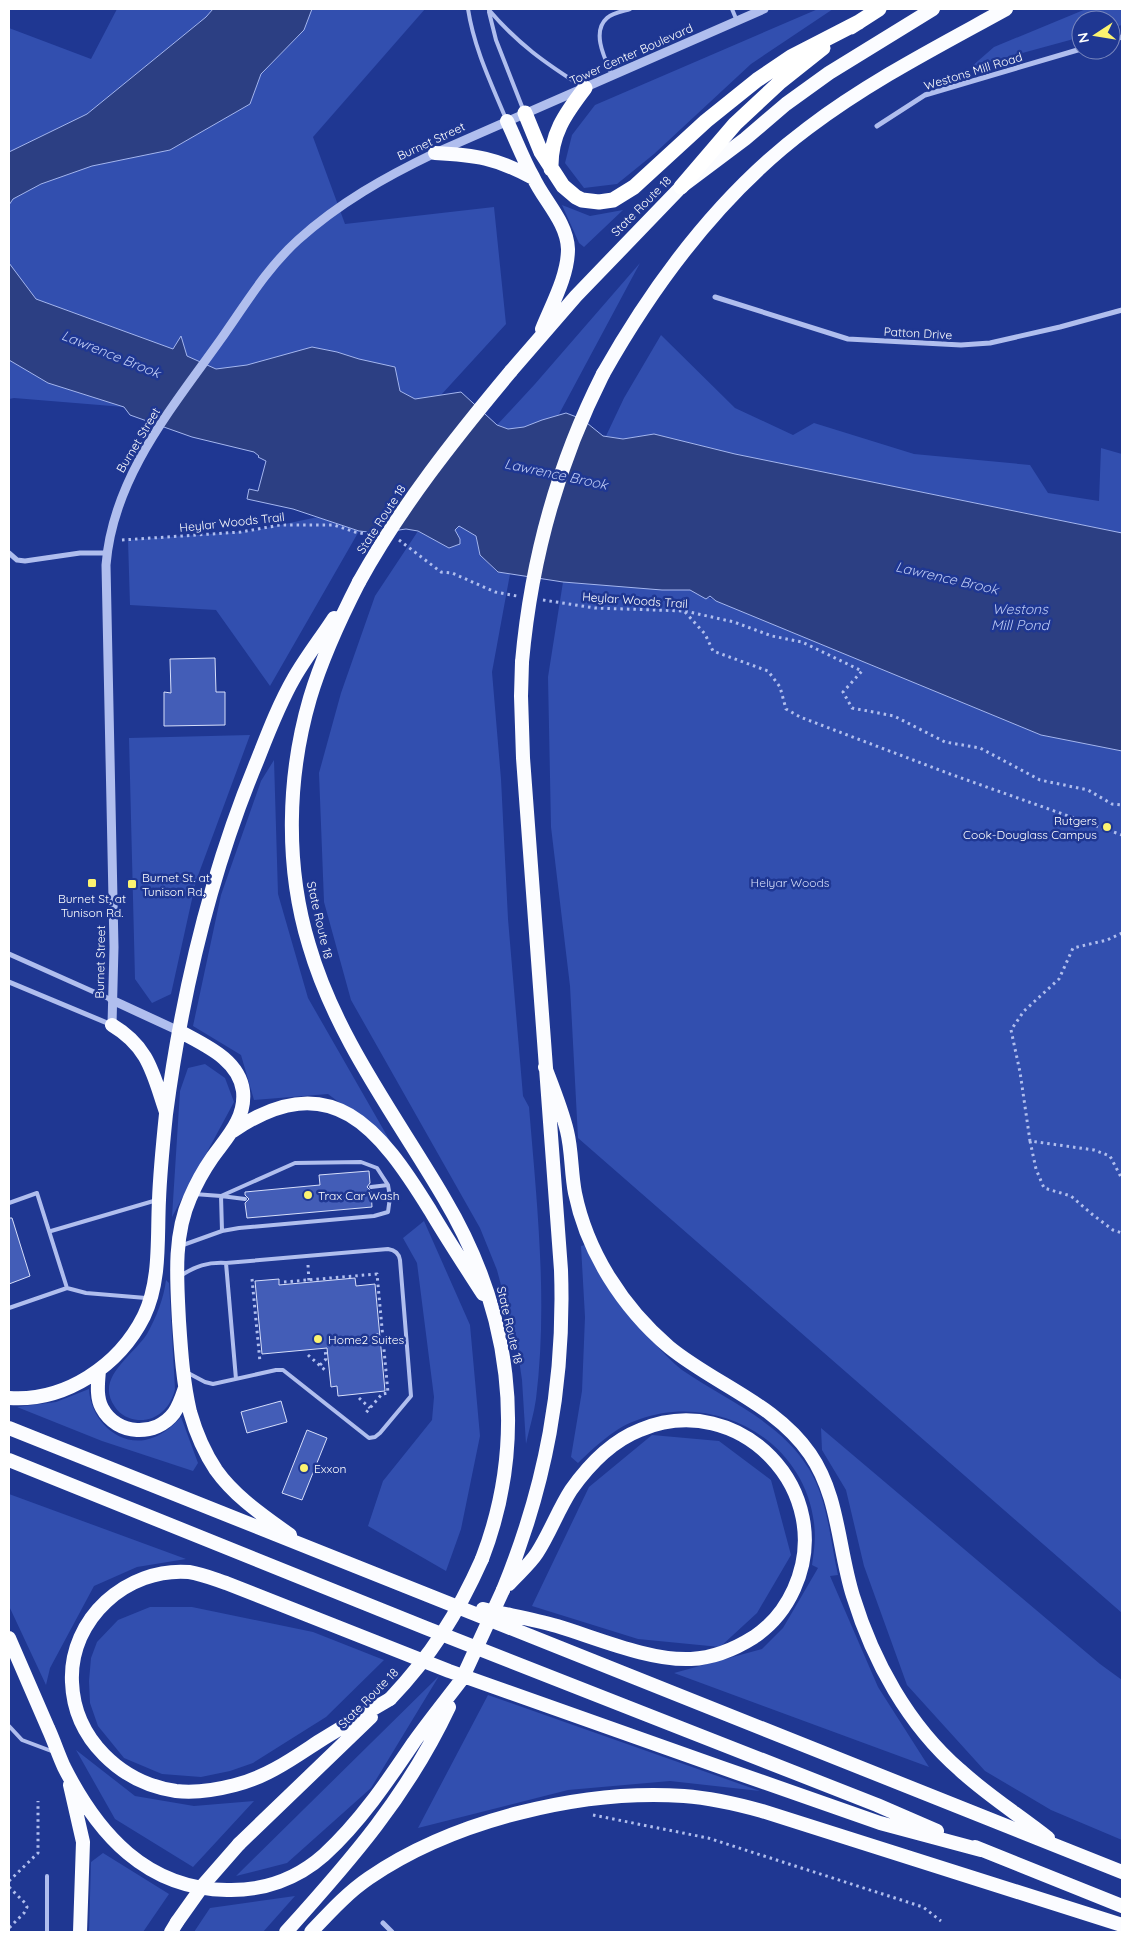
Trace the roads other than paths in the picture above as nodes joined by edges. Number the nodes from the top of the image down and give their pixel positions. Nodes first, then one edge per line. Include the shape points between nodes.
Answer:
1 (468, 9) edge
2 (630, 9) edge
3 (732, 9) edge
4 (764, 9) edge
5 (879, 9) edge
6 (933, 9) edge
7 (1006, 9) edge
8 (489, 10) edge
9 (737, 21) junction
10 (859, 22) junction
11 (1071, 52) edge
12 (612, 76) junction
13 (585, 88) junction
14 (525, 113) junction
15 (507, 121) junction
16 (878, 126) dead end
17 (435, 153) junction
18 (551, 170) junction
19 (533, 178) junction
20 (680, 187) junction
21 (715, 297) dead end
22 (1122, 310) edge
23 (538, 339) junction
24 (9, 553) edge
25 (107, 553) junction
26 (358, 582) junction
27 (9, 954) edge
28 (9, 982) edge
29 (112, 1000) junction
30 (112, 1025) junction
31 (179, 1031) junction
32 (545, 1067) junction
33 (166, 1115) junction
34 (232, 1132) junction
35 (388, 1185) junction
36 (370, 1187) dead end
37 (192, 1194) junction
38 (221, 1196) junction
39 (159, 1199) junction
40 (245, 1199) dead end
41 (9, 1203) edge
42 (222, 1231) junction
43 (51, 1232) junction
44 (178, 1247) junction
45 (226, 1263) junction
46 (178, 1277) junction
47 (67, 1288) junction
48 (151, 1299) junction
49 (9, 1308) edge
50 (494, 1312) junction
51 (99, 1370) junction
52 (184, 1371) junction
53 (236, 1379) junction
54 (185, 1388) junction
55 (9, 1398) edge
56 (9, 1428) edge
57 (9, 1460) edge
58 (302, 1545) junction
59 (503, 1590) junction
60 (438, 1598) junction
61 (9, 1638) edge
62 (462, 1679) junction
63 (390, 1699) junction
64 (9, 1726) edge
65 (62, 1761) junction
66 (1058, 1846) junction
67 (981, 1850) junction
68 (1122, 1872) edge
69 (47, 1876) dead end
70 (1122, 1906) edge
71 (383, 1923) dead end
72 (1122, 1925) edge
73 (174, 1927) edge
74 (47, 1932) edge
75 (80, 1932) edge
76 (286, 1932) edge
77 (311, 1932) edge
78 (392, 1932) edge

1 - 15 lane via 471,29
2 - 12 lane via 608,18 602,27 600,42
3 - 9 lane
4 - 9 street, Tower Center Boulevard
5 - 10 highway
6 - 20 highway, State Route 18 via 829,73
7 - 32 highway, bridge via 861,91 807,128 761,167 678,257 635,319 603,374 571,444 544,529 528,610 522,662 523,758
8 - 13 lane via 532,54
8 - 14 lane via 496,40
9 - 12 street, Tower Center Boulevard
10 - 18 highway via 790,57 757,80 620,197 599,202 582,200 569,192
10 - 20 highway via 800,66 746,113
11 - 16 street, Westons Mill Road via 926,95
12 - 13 street, Tower Center Boulevard
13 - 14 street, Tower Center Boulevard
13 - 18 highway via 556,134 551,149
14 - 15 street, Tower Center Boulevard
14 - 18 highway
15 - 17 street, Burnet Street
15 - 19 highway
17 - 19 highway via 495,160
17 - 25 street, Burnet Street via 354,196 299,239 270,268 157,430 128,482 114,519
19 - 23 highway via 562,226 568,250 563,277
20 - 23 highway, State Route 18
21 - 22 street, Patton Drive via 848,339 961,346 990,343
23 - 26 highway, State Route 18, bridge via 429,473
24 - 25 street via 17,560 25,561 80,553
25 - 29 street, Burnet Street via 114,947
26 - 31 highway via 294,679 249,781 208,901
26 - 50 highway, State Route 18 via 310,697 300,740 292,813 299,900 308,942 328,998 354,1049 456,1220 480,1271
27 - 29 street
28 - 30 street
29 - 30 street, Burnet Street
29 - 31 street
30 - 33 highway via 128,1035 143,1053
31 - 33 highway
31 - 34 highway via 220,1055 238,1076 242,1105
32 - 59 highway via 561,1270 560,1363 542,1474
32 - 66 highway via 568,1132 580,1213 596,1252 617,1289 643,1322 670,1348 778,1420 805,1448 830,1496 850,1587 868,1639 901,1700 928,1737 959,1770
33 - 39 highway
34 - 37 highway via 212,1158
34 - 50 highway via 266,1112 300,1103 338,1109 361,1122 401,1165
35 - 36 lane
35 - 38 lane via 377,1168 361,1162 295,1163
35 - 42 lane via 388,1212 374,1216
37 - 38 lane
37 - 44 highway via 182,1221
38 - 40 lane
38 - 42 lane
39 - 43 lane
39 - 48 highway via 156,1271
41 - 43 lane via 37,1193
42 - 44 lane
43 - 47 lane
44 - 46 highway
45 - 46 lane via 196,1266
45 - 53 lane
45 - 53 lane via 388,1249 397,1253 411,1396 380,1433 369,1438 283,1370
46 - 52 highway
47 - 48 lane
47 - 49 lane
48 - 51 highway via 133,1334
50 - 63 highway, State Route 18, bridge via 508,1392 508,1432 496,1520 466,1595 443,1635
51 - 54 highway via 98,1395 102,1409 117,1424 135,1430 156,1427 168,1419 177,1408
51 - 55 highway via 60,1391 39,1397
52 - 53 lane via 213,1384
52 - 54 highway
54 - 58 highway via 197,1433 218,1472 238,1496
56 - 58 highway
57 - 67 highway via 877,1805
58 - 60 highway
59 - 60 highway via 536,1555 572,1490 593,1464 628,1435 652,1425 677,1421 704,1422 745,1436 770,1454 788,1479 800,1506 805,1531 804,1555 791,1595 763,1630 714,1655 692,1659 657,1656 554,1626
59 - 62 highway, bridge
60 - 66 highway
61 - 65 highway
62 - 65 highway via 349,1829 314,1863 271,1885 207,1889 169,1879 147,1868 124,1851 105,1830
62 - 76 highway via 423,1756 394,1802 356,1853
63 - 67 highway via 280,1768 252,1780 208,1791 176,1791 137,1779 103,1755 81,1721 72,1681 75,1656 83,1632 105,1602 145,1578 190,1572 226,1582 449,1671 711,1764 880,1823
63 - 73 highway, State Route 18, bridge via 239,1844 204,1884
64 - 65 lane via 22,1740
65 - 75 highway via 83,1842
66 - 68 highway
67 - 70 highway
69 - 74 lane
71 - 78 street
72 - 77 highway via 762,1811 706,1799 644,1795 541,1808 451,1836 403,1858 370,1878 343,1899

